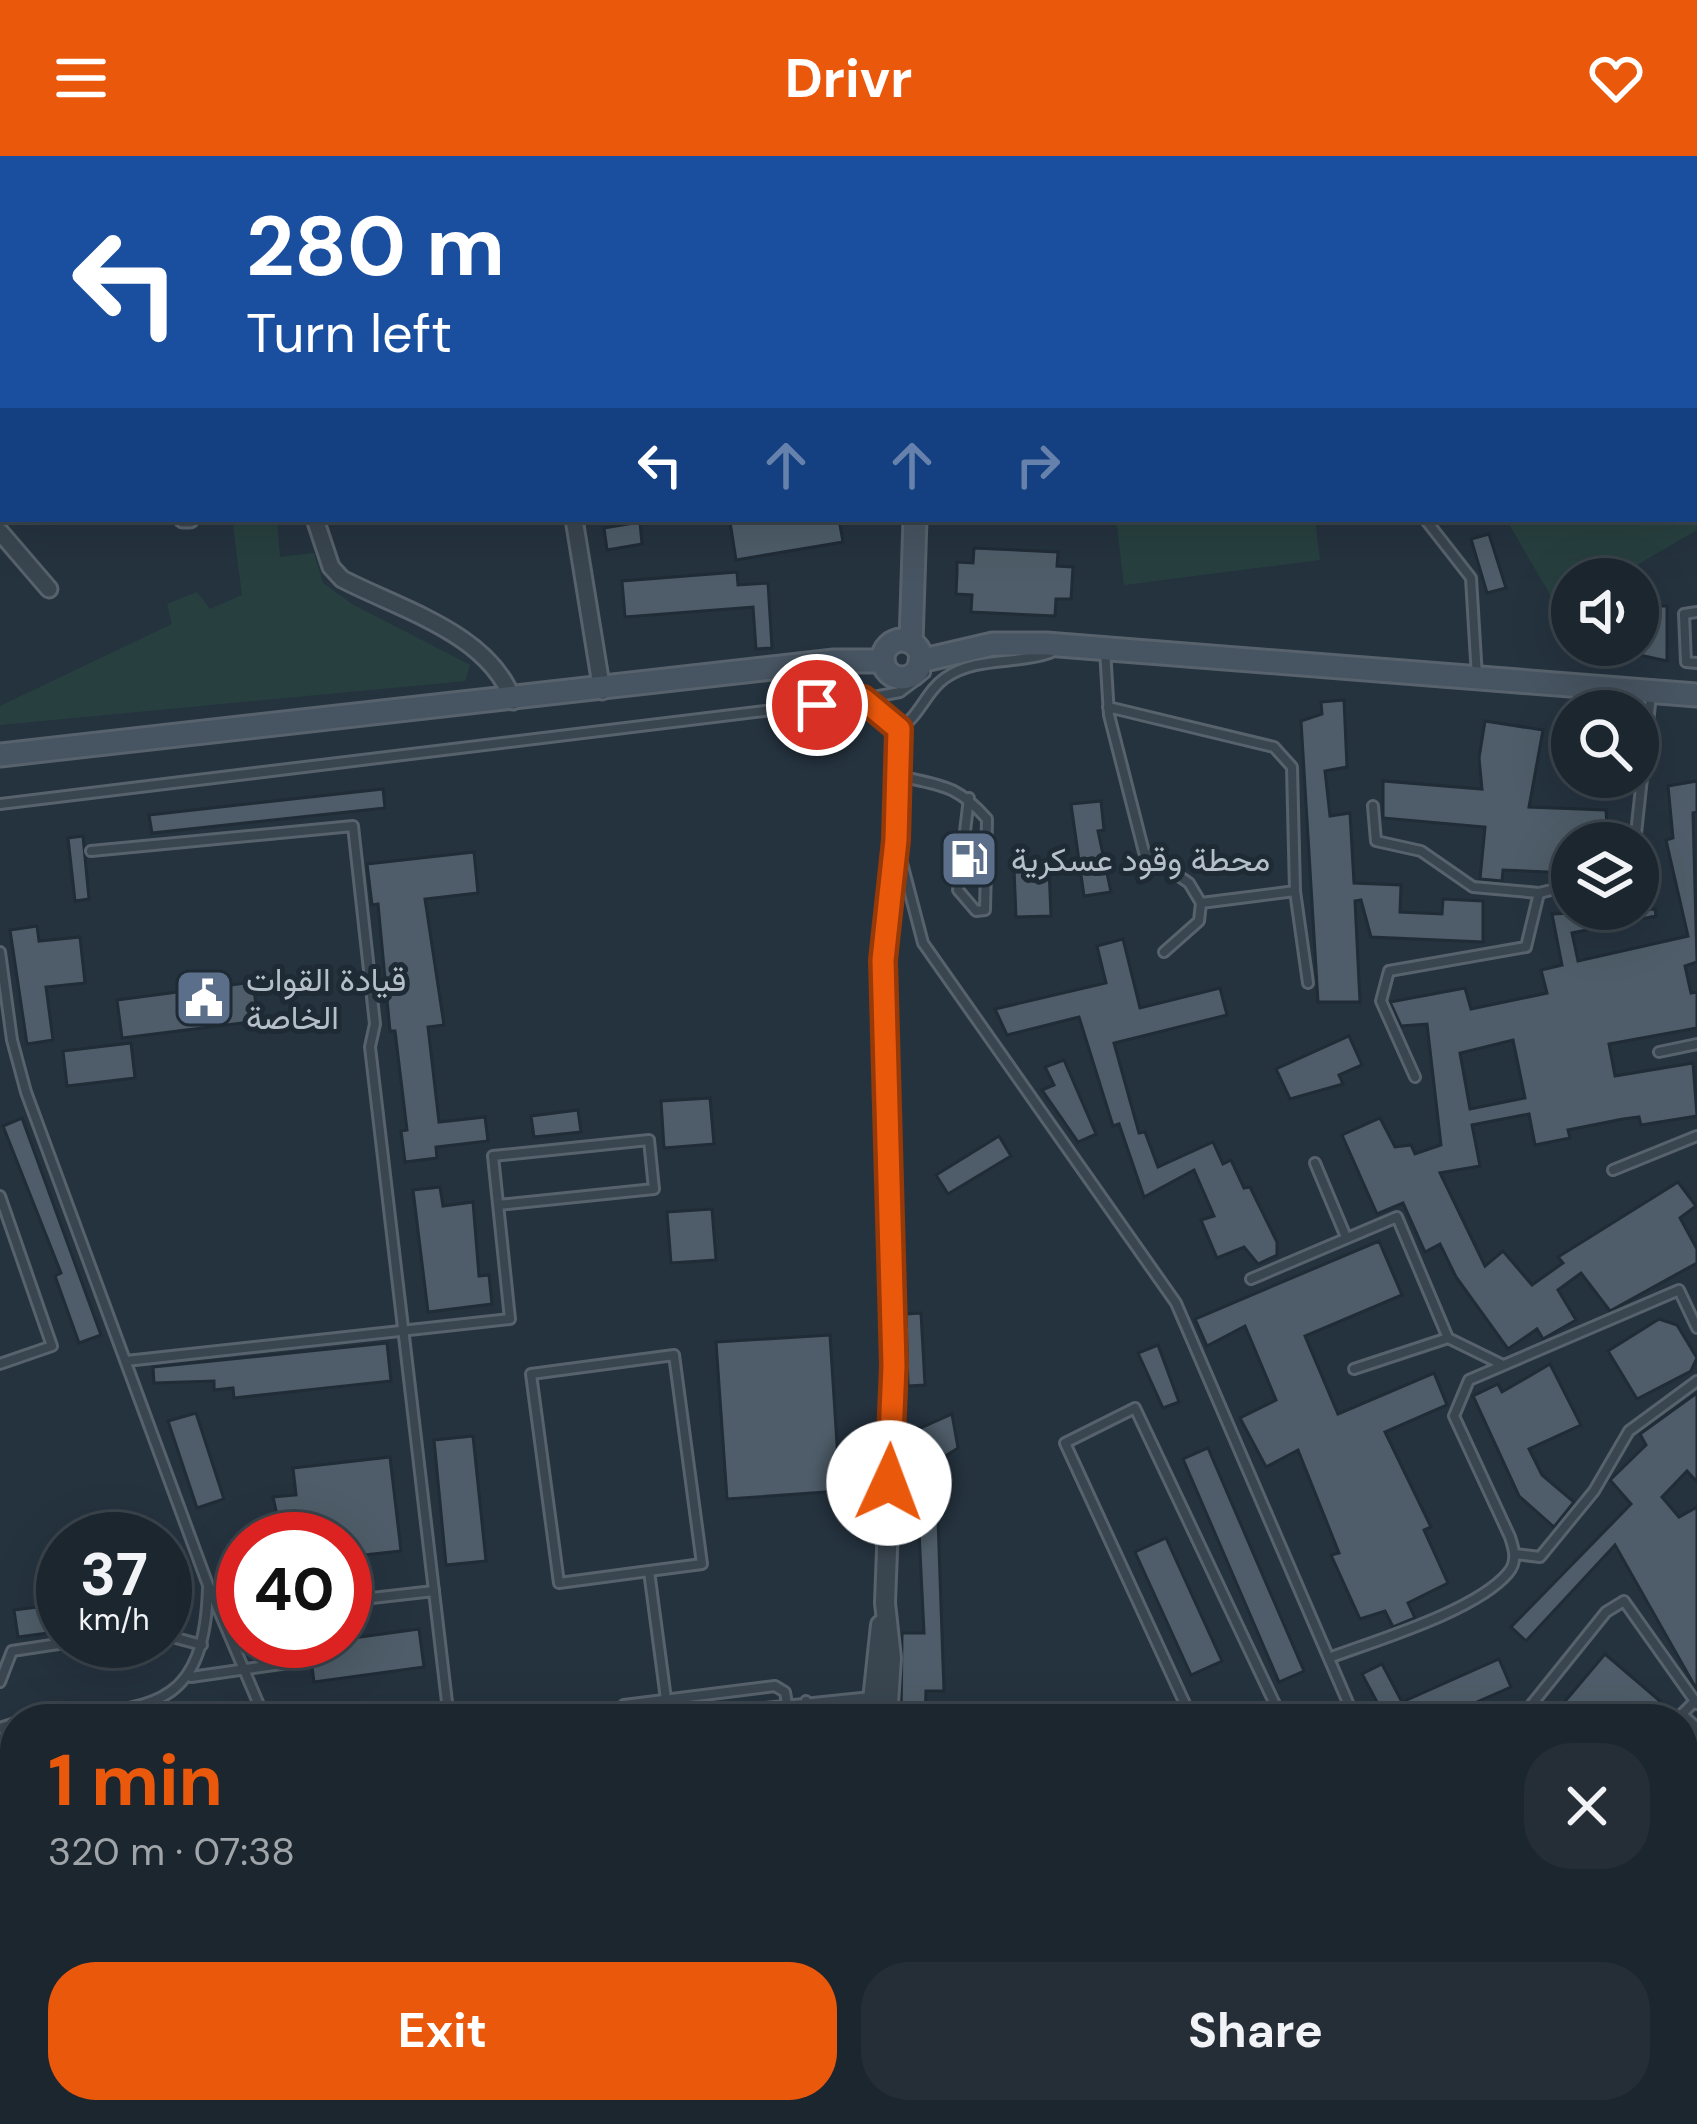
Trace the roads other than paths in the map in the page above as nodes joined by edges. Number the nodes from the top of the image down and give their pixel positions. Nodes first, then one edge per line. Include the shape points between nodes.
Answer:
1 (316, 522) edge
2 (574, 522) edge
3 (902, 522) edge
4 (915, 522) edge
5 (1427, 522) edge
6 (0, 532) edge
7 (50, 589) dead end
8 (1697, 612) edge
9 (1070, 646) junction
10 (1105, 648) junction
11 (914, 657) junction
12 (883, 662) junction
13 (1697, 663) edge
14 (1478, 678) junction
15 (943, 679) junction
16 (1617, 690) edge
17 (602, 691) junction
18 (1659, 693) edge
19 (1697, 695) edge
20 (863, 699) junction
21 (513, 701) junction
22 (1108, 706) junction
23 (899, 729) junction
24 (0, 755) edge
25 (898, 776) junction
26 (969, 798) junction
27 (0, 804) edge
28 (1373, 806) dead end
29 (896, 840) junction
30 (91, 851) dead end
31 (1551, 890) edge
32 (1295, 891) junction
33 (1539, 893) junction
34 (1201, 903) junction
35 (0, 952) edge
36 (1164, 952) dead end
37 (1308, 983) dead end
38 (1697, 1043) edge
39 (1659, 1052) dead end
40 (1415, 1077) dead end
41 (1697, 1136) edge
42 (1315, 1162) dead end
43 (1612, 1170) dead end
44 (0, 1196) edge
45 (498, 1205) junction
46 (1346, 1237) junction
47 (1251, 1279) dead end
48 (1697, 1328) edge
49 (402, 1331) junction
50 (1448, 1339) junction
51 (125, 1361) junction
52 (0, 1364) edge
53 (1501, 1364) junction
54 (1354, 1369) dead end
55 (1697, 1381) edge
56 (1515, 1554) junction
57 (650, 1571) junction
58 (208, 1585) junction
59 (434, 1591) junction
60 (372, 1598) edge
61 (885, 1603) junction
62 (216, 1604) edge
63 (192, 1642) edge
64 (202, 1645) junction
65 (36, 1648) edge
66 (1329, 1658) junction
67 (243, 1668) joint
68 (190, 1677) junction
69 (0, 1682) edge
70 (872, 1697) junction
71 (666, 1699) junction
72 (806, 1701) junction
73 (145, 1704) edge
74 (259, 1704) edge
75 (443, 1704) edge
76 (631, 1704) edge
77 (787, 1704) joint
78 (806, 1704) edge
79 (872, 1704) edge
80 (888, 1704) edge
81 (1185, 1704) edge
82 (1275, 1704) edge
83 (1349, 1704) edge
84 (1532, 1704) edge
85 (1695, 1704) edge

1 - 21 street via 342,579 484,652
2 - 17 street
3 - 11 main road
4 - 11 main road
5 - 14 lane via 1471,578
6 - 7 street
8 - 13 lane via 1684,614 1686,662
9 - 10 main road
9 - 11 main road via 994,644
9 - 15 lane via 998,658
10 - 14 main road
10 - 22 lane
11 - 12 main road via 884,651
11 - 12 main road via 897,677
11 - 15 lane
11 - 20 lane via 899,692
12 - 17 main road via 834,661
14 - 16 main road
15 - 23 lane
17 - 21 main road
18 - 19 main road
20 - 23 lane
20 - 27 lane
21 - 24 main road
22 - 32 lane via 1274,747 1292,766
22 - 34 lane via 1144,852 1189,883
23 - 25 street
25 - 26 lane
25 - 29 street
26 - 26 lane via 987,819 985,910 976,911 958,890
28 - 33 lane via 1376,841 1421,851 1473,887
29 - 61 street via 883,960 894,1366
29 - 66 lane via 923,943 1176,1303
30 - 49 lane via 353,826
31 - 33 lane
32 - 34 lane
32 - 37 lane
33 - 40 lane via 1526,946 1390,971 1381,1001
34 - 36 lane via 1199,921
35 - 51 lane via 26,1093
38 - 39 lane
41 - 43 lane
42 - 46 lane
44 - 52 lane via 52,1346
45 - 45 lane via 654,1189 649,1139 493,1156
45 - 49 lane via 510,1319
46 - 47 lane
46 - 50 lane via 1397,1217
48 - 53 lane via 1679,1290
49 - 51 lane
49 - 59 lane
50 - 53 lane
50 - 54 lane
51 - 58 lane
53 - 56 lane via 1468,1380 1454,1416
55 - 56 lane via 1629,1431 1594,1491 1540,1557
56 - 66 lane via 1509,1572 1447,1614
57 - 57 lane via 559,1583 531,1374 674,1355 702,1564
57 - 71 lane
58 - 62 lane
58 - 64 lane
59 - 60 lane
59 - 75 lane
61 - 70 street
61 - 80 street
63 - 64 lane
64 - 68 lane
65 - 69 lane via 12,1652
66 - 83 lane
67 - 68 lane
67 - 74 lane
68 - 73 lane
70 - 72 lane
70 - 79 street
71 - 76 lane
71 - 77 lane via 775,1686
72 - 77 lane
72 - 78 lane
81 - 82 lane via 1066,1443 1135,1408
84 - 85 lane via 1606,1612 1624,1601

